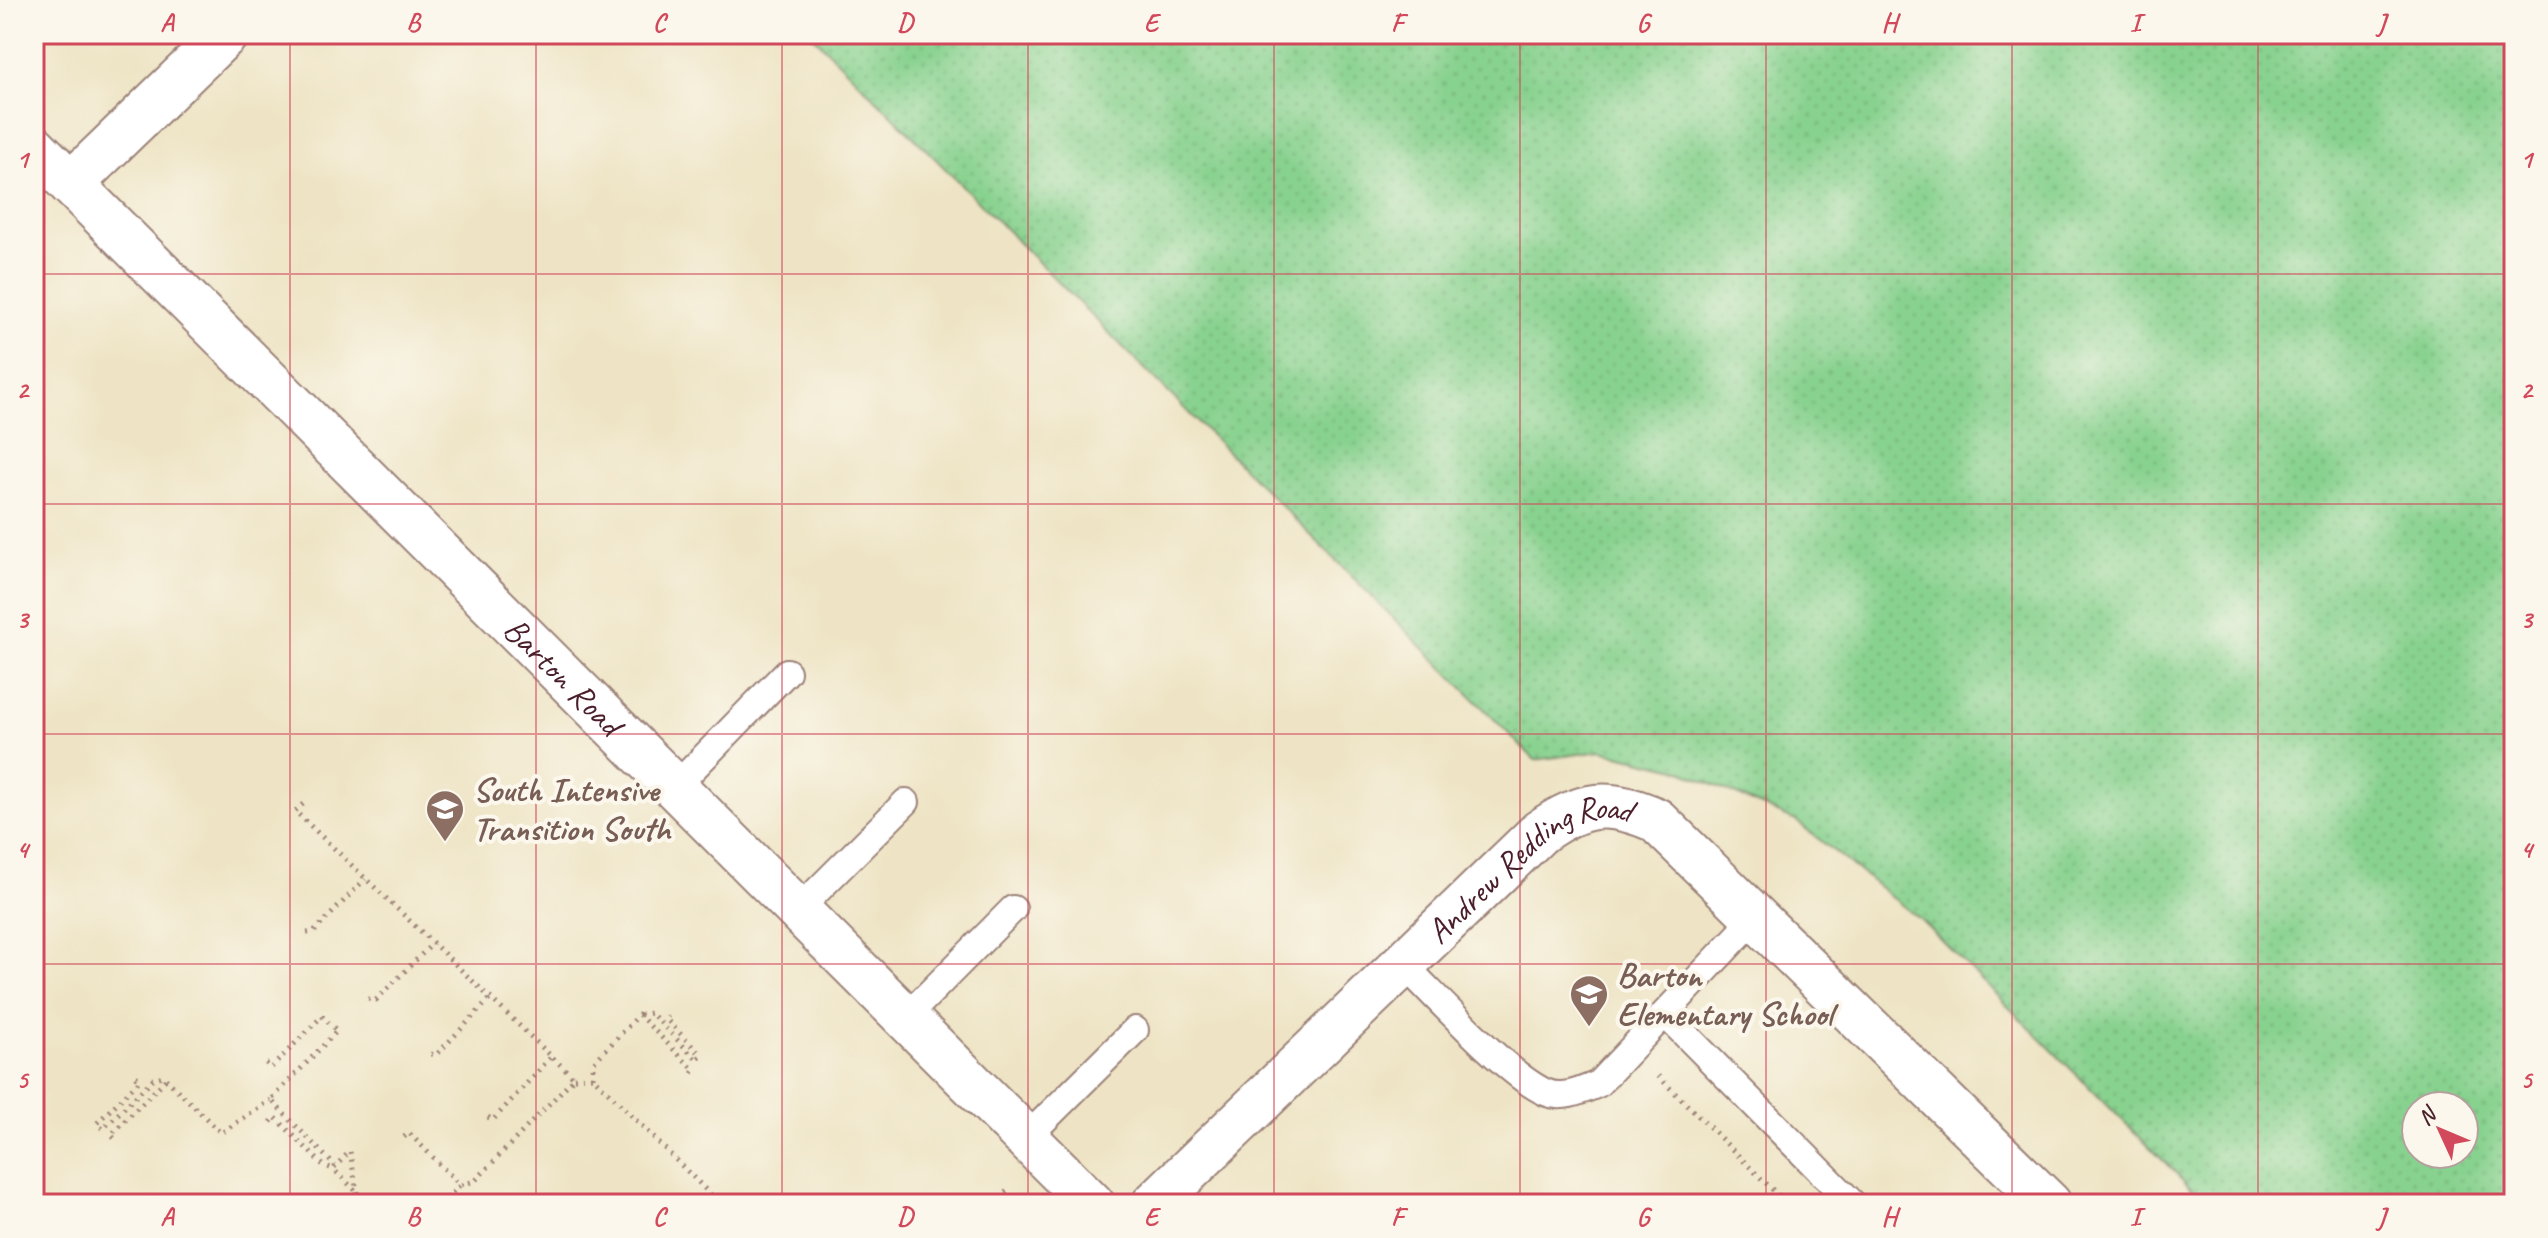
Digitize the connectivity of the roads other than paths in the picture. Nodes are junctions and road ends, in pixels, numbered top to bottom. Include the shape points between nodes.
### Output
1 (226, 34) edge
2 (34, 147) edge
3 (71, 184) junction
4 (787, 672) dead end
5 (675, 787) junction
6 (906, 802) dead end
7 (1013, 909) dead end
8 (798, 910) junction
9 (1756, 917) junction
10 (1403, 964) junction
11 (1665, 1014) junction
12 (906, 1017) junction
13 (1135, 1030) dead end
14 (1026, 1138) junction
15 (1092, 1204) edge
16 (1154, 1204) edge
17 (1853, 1204) edge
18 (2049, 1204) edge

1 - 3 street
2 - 3 street, Barton Road
3 - 5 street, Barton Road
4 - 5 lane
5 - 8 street, Barton Road
6 - 8 lane
7 - 12 lane
8 - 12 street, Barton Road
9 - 10 street, Andrew Redding Road via 1656,820 1627,807 1597,806 1566,814 1540,832
9 - 11 lane
9 - 18 street, Andrew Redding Road
10 - 11 lane via 1520,1076 1547,1093 1574,1095 1598,1084
10 - 16 street, Andrew Redding Road
11 - 17 lane
12 - 14 street, Barton Road
13 - 14 lane
14 - 15 street, Barton Road

